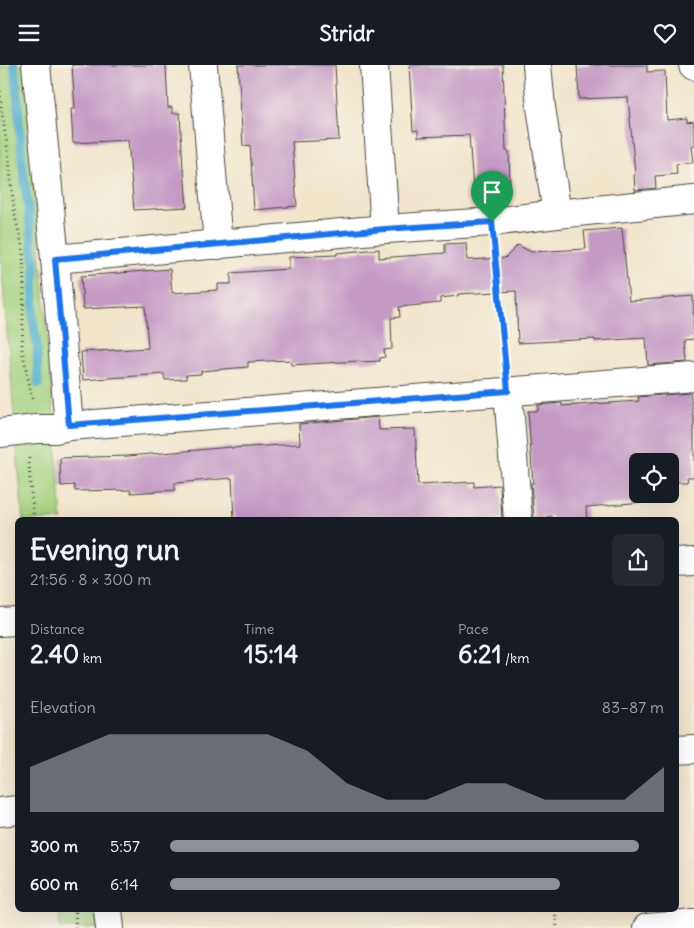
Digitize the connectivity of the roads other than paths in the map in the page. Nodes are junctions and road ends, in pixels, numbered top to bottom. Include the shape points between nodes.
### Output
1 (36, 65) edge
2 (203, 65) edge
3 (374, 65) edge
4 (537, 65) edge
5 (694, 200) edge
6 (557, 214) junction
7 (385, 229) junction
8 (218, 245) junction
9 (55, 259) junction
10 (694, 377) edge
11 (508, 391) junction
12 (69, 425) junction
13 (0, 433) edge
14 (518, 517) edge
15 (694, 562) edge
16 (679, 563) edge
17 (15, 621) edge
18 (0, 622) edge
19 (694, 749) edge
20 (679, 750) edge
21 (15, 810) edge
22 (0, 812) edge
23 (108, 912) edge
24 (694, 924) edge
25 (110, 928) edge
26 (647, 928) edge

1 - 9 street
2 - 8 street
3 - 7 street
4 - 6 street
5 - 6 street
6 - 7 street
7 - 8 street
8 - 9 street
9 - 12 street
10 - 11 street
11 - 12 street
11 - 14 street
12 - 13 street
15 - 16 street
17 - 18 street
19 - 20 street
21 - 22 street
23 - 25 street
24 - 26 street

